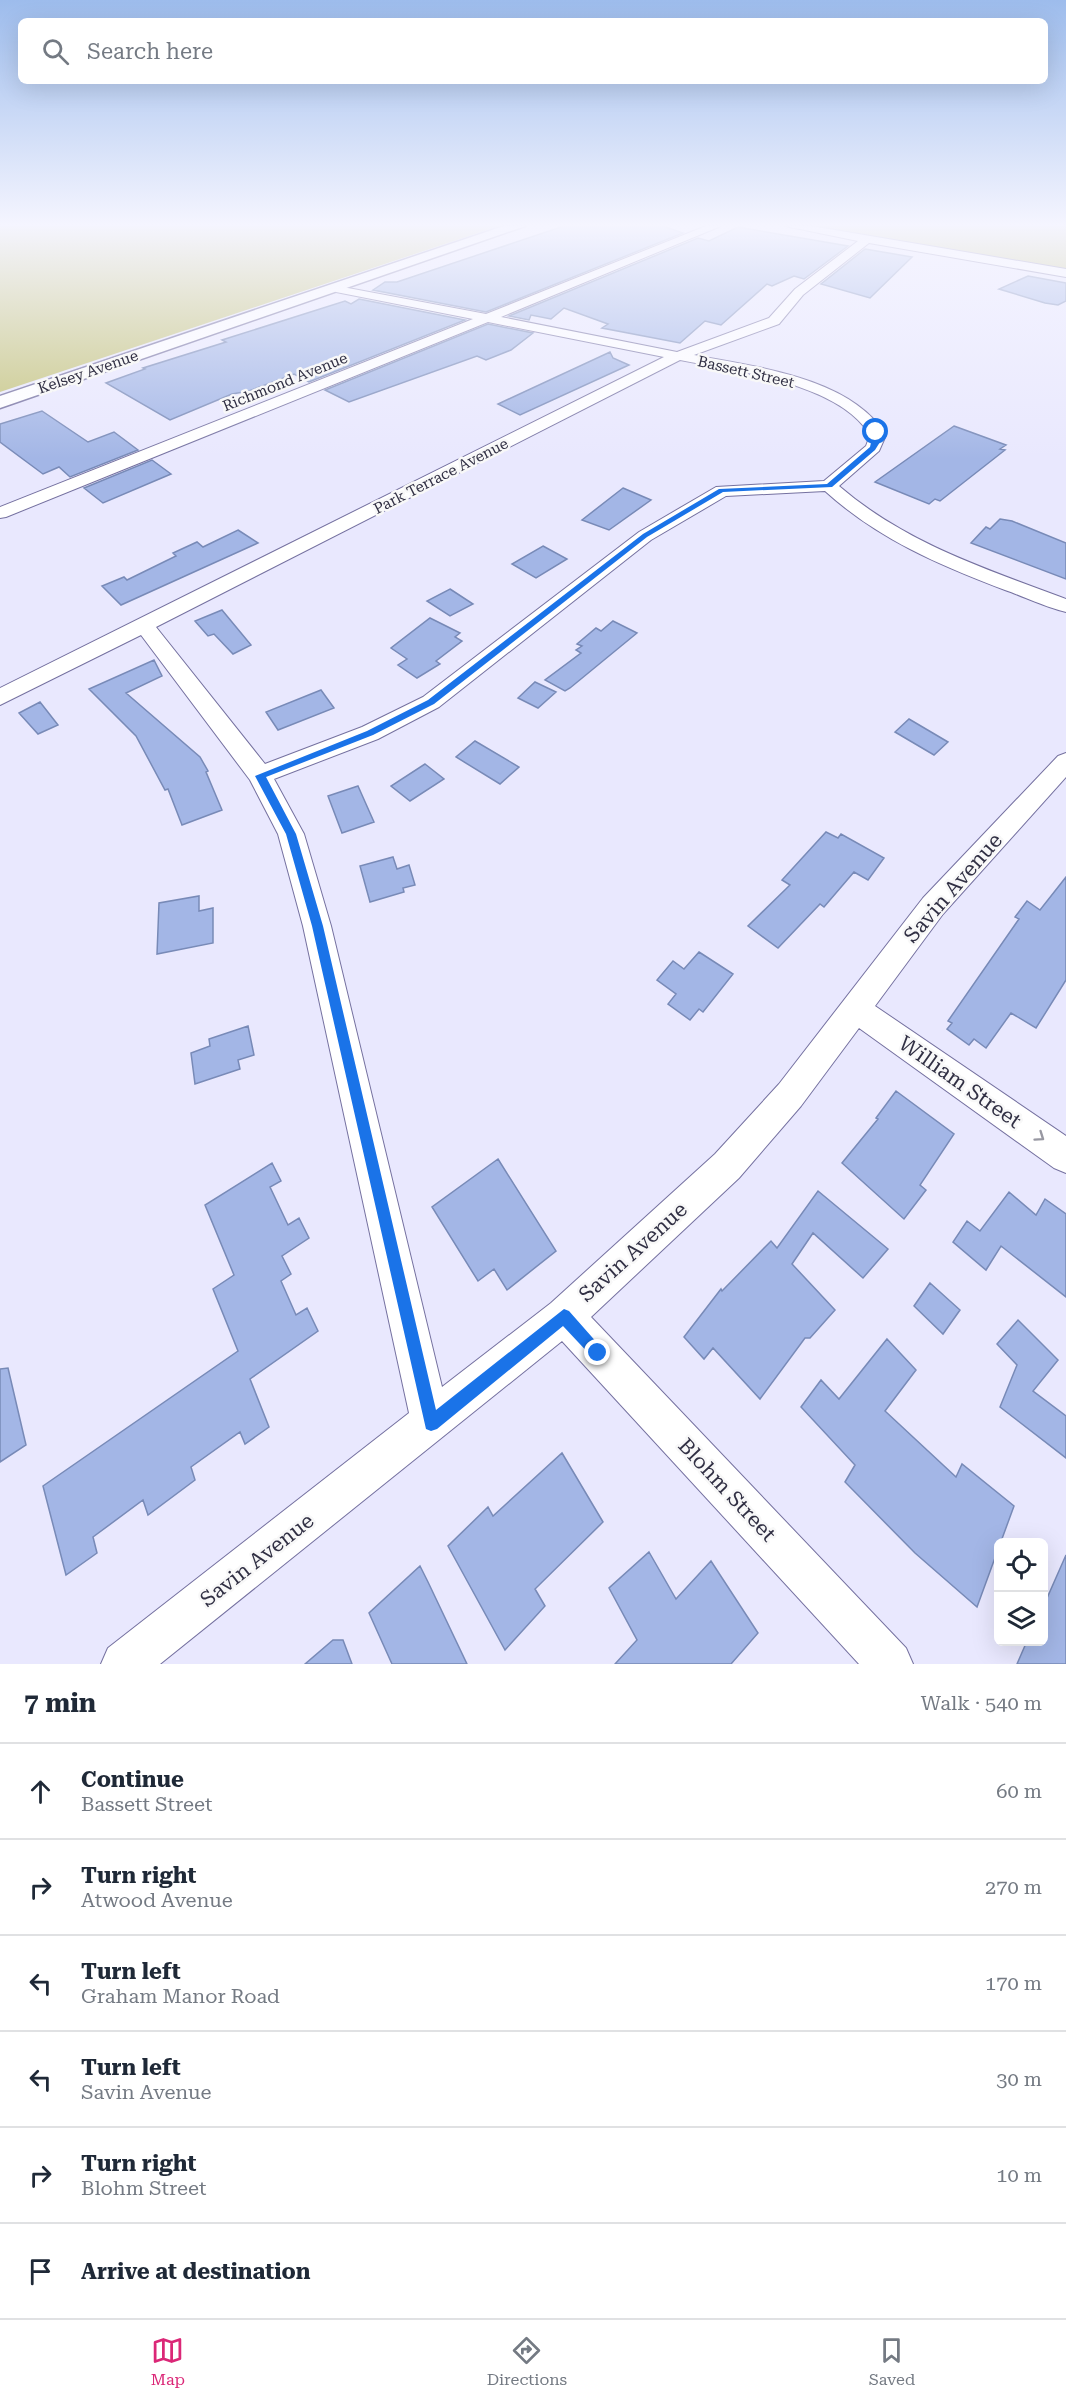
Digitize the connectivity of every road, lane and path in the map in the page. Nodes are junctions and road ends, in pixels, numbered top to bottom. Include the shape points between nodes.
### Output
1 (290, 304) edge
2 (415, 304) edge
3 (524, 304) edge
4 (790, 304) edge
5 (488, 318) junction
6 (678, 356) junction
7 (0, 402) edge
8 (829, 486) junction
9 (0, 513) edge
10 (1066, 606) edge
11 (144, 625) junction
12 (0, 697) edge
13 (1062, 773) edge
14 (260, 776) junction
15 (854, 1008) junction
16 (1066, 1156) edge
17 (564, 1316) junction
18 (431, 1424) junction
19 (124, 1664) edge
20 (890, 1664) edge

1 - 7 street, Kelsey Avenue
2 - 5 street, Bassett Street
3 - 5 street, Richmond Avenue
4 - 6 street, Park Terrace Avenue via 774,321
5 - 6 street, Bassett Street
5 - 9 street, Richmond Avenue
6 - 8 street, Bassett Street via 805,385 843,403 867,420 876,432 877,442
6 - 11 street, Park Terrace Avenue
8 - 10 street via 849,506 886,532
8 - 14 street via 722,490 645,536 431,702 370,733
11 - 12 street, Park Terrace Avenue
11 - 14 street
13 - 15 street, Savin Avenue via 933,906
14 - 18 street via 291,834 317,926
15 -> 16 street, William Street
15 - 17 street, Savin Avenue via 790,1095 727,1166
17 - 18 street, Savin Avenue
17 - 20 street, Blohm Street
18 - 19 street, Savin Avenue

